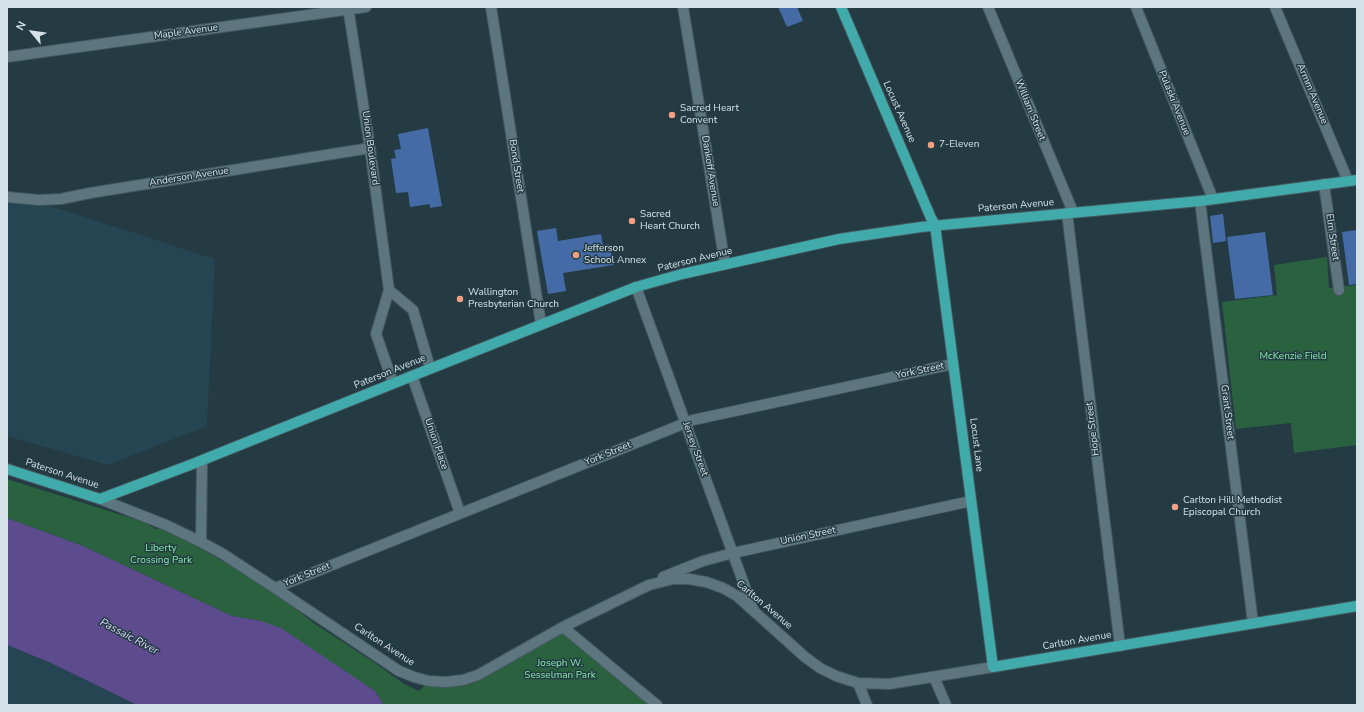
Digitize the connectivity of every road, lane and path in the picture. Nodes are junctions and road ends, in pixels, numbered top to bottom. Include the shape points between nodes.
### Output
1 (366, 7) edge
2 (491, 7) edge
3 (683, 7) edge
4 (841, 7) edge
5 (988, 7) edge
6 (1136, 7) edge
7 (1275, 7) edge
8 (348, 8) edge
9 (7, 58) edge
10 (370, 148) junction
11 (1352, 180) edge
12 (1324, 184) junction
13 (7, 197) edge
14 (1212, 199) junction
15 (1200, 201) junction
16 (1070, 213) junction
17 (935, 225) junction
18 (725, 264) junction
19 (636, 288) junction
20 (389, 290) junction
21 (1339, 290) dead end
22 (541, 324) junction
23 (953, 364) junction
24 (430, 368) junction
25 (412, 376) junction
26 (393, 383) junction
27 (685, 423) junction
28 (202, 460) junction
29 (7, 469) edge
30 (100, 499) junction
31 (971, 501) junction
32 (460, 513) junction
33 (201, 542) junction
34 (732, 553) junction
35 (649, 585) junction
36 (275, 588) junction
37 (1357, 606) edge
38 (753, 610) junction
39 (1253, 623) junction
40 (563, 627) junction
41 (1120, 646) junction
42 (993, 667) junction
43 (934, 677) junction
44 (858, 683) junction
45 (657, 705) edge
46 (867, 705) edge
47 (946, 705) edge

1 - 8 street, Maple Avenue
2 - 22 street, Bond Street
3 - 18 street, Dankoff Avenue
4 - 17 main road, Locust Avenue
5 - 16 street, William Street
6 - 14 street, Pulaski Avenue
7 - 11 street, Armm Avenue
8 - 9 street, Maple Avenue
8 - 10 street, Union Boulevard
10 - 13 street, Anderson Avenue via 61,199
10 - 20 street, Union Boulevard
11 - 12 main road, Paterson Avenue
12 - 14 main road, Paterson Avenue
12 - 21 street, Elm Street
14 - 15 main road, Paterson Avenue
15 - 16 main road, Paterson Avenue
15 - 39 street, Grant Street
16 - 17 main road, Paterson Avenue
16 - 41 street, Hope Street
17 - 18 main road, Paterson Avenue via 839,239
17 - 23 main road, Locust Lane
18 - 19 main road, Paterson Avenue
19 - 22 main road, Paterson Avenue
19 - 27 street, Jersey Street
20 - 24 street via 414,310
20 - 26 street, Union Boulevard via 376,334
22 - 24 main road, Paterson Avenue
23 - 27 street, York Street
23 - 31 main road, Locust Lane
24 - 25 main road, Paterson Avenue
25 - 26 main road, Paterson Avenue
25 - 32 street, Union Place
26 - 28 main road, Paterson Avenue
27 - 32 street, York Street
27 - 34 street, Jersey Street
28 - 30 main road, Paterson Avenue
28 - 33 street
29 - 30 main road, Paterson Avenue
30 - 33 street, Carlton Avenue
31 - 34 street, Union Street
31 - 42 main road, Locust Lane
32 - 36 street, York Street
33 - 36 street, Carlton Avenue
34 - 35 street, Union Street via 674,572
34 - 38 street, Jersey Street
35 - 38 street, Carlton Avenue via 672,579 706,582 737,596
35 - 40 street, Carlton Avenue
36 - 40 street, Carlton Avenue via 399,671 430,681 463,680 478,675
37 - 39 main road, Carlton Avenue
38 - 44 street, Carlton Avenue via 820,668
39 - 41 main road, Carlton Avenue
40 - 45 street
41 - 42 main road, Carlton Avenue
42 - 43 street, Carlton Avenue
43 - 44 street, Carlton Avenue via 888,684
43 - 47 street
44 - 46 street

